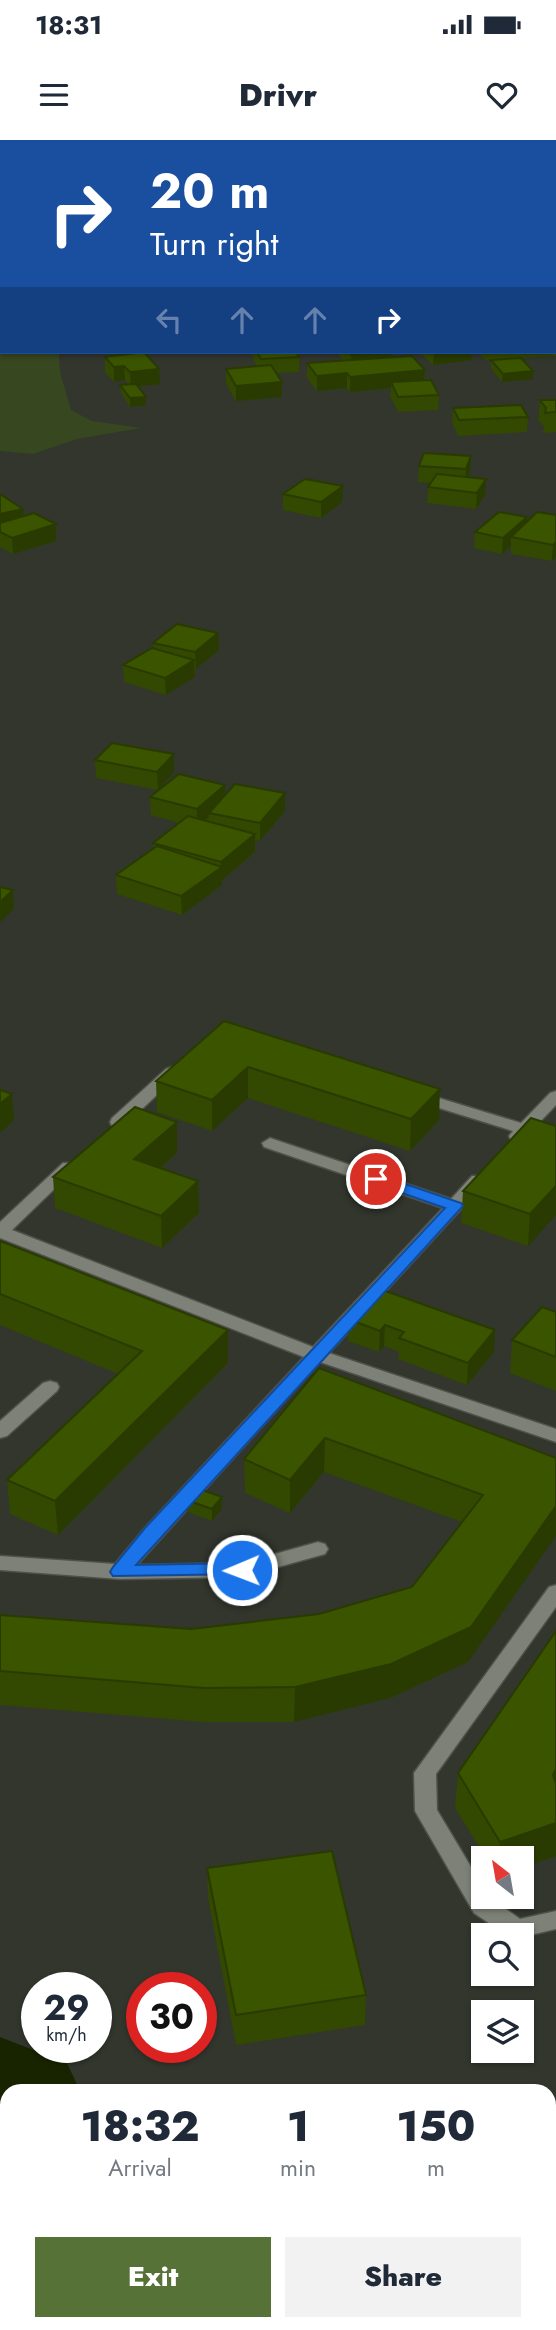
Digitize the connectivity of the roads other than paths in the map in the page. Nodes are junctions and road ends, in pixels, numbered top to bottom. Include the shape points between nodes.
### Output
1 (183, 1062) edge
2 (400, 1091) edge
3 (556, 1096) edge
4 (523, 1129) junction
5 (102, 1137) edge
6 (556, 1139) edge
7 (270, 1143) dead end
8 (506, 1148) edge
9 (81, 1156) edge
10 (489, 1167) edge
11 (455, 1206) junction
12 (0, 1232) edge
13 (317, 1355) junction
14 (50, 1387) dead end
15 (0, 1433) edge
16 (556, 1436) edge
17 (318, 1549) dead end
18 (0, 1563) edge
19 (120, 1572) junction
20 (556, 1592) edge
21 (556, 1920) edge

1 - 5 street
2 - 4 street
3 - 4 street
4 - 6 street
4 - 8 street
7 - 11 street
9 - 12 street
10 - 11 street
11 - 13 street
12 - 13 street
13 - 16 street
13 - 19 street
14 - 15 street
17 - 19 street via 242,1570
18 - 19 street
20 - 21 street via 425,1773 426,1811 482,1906 517,1929

